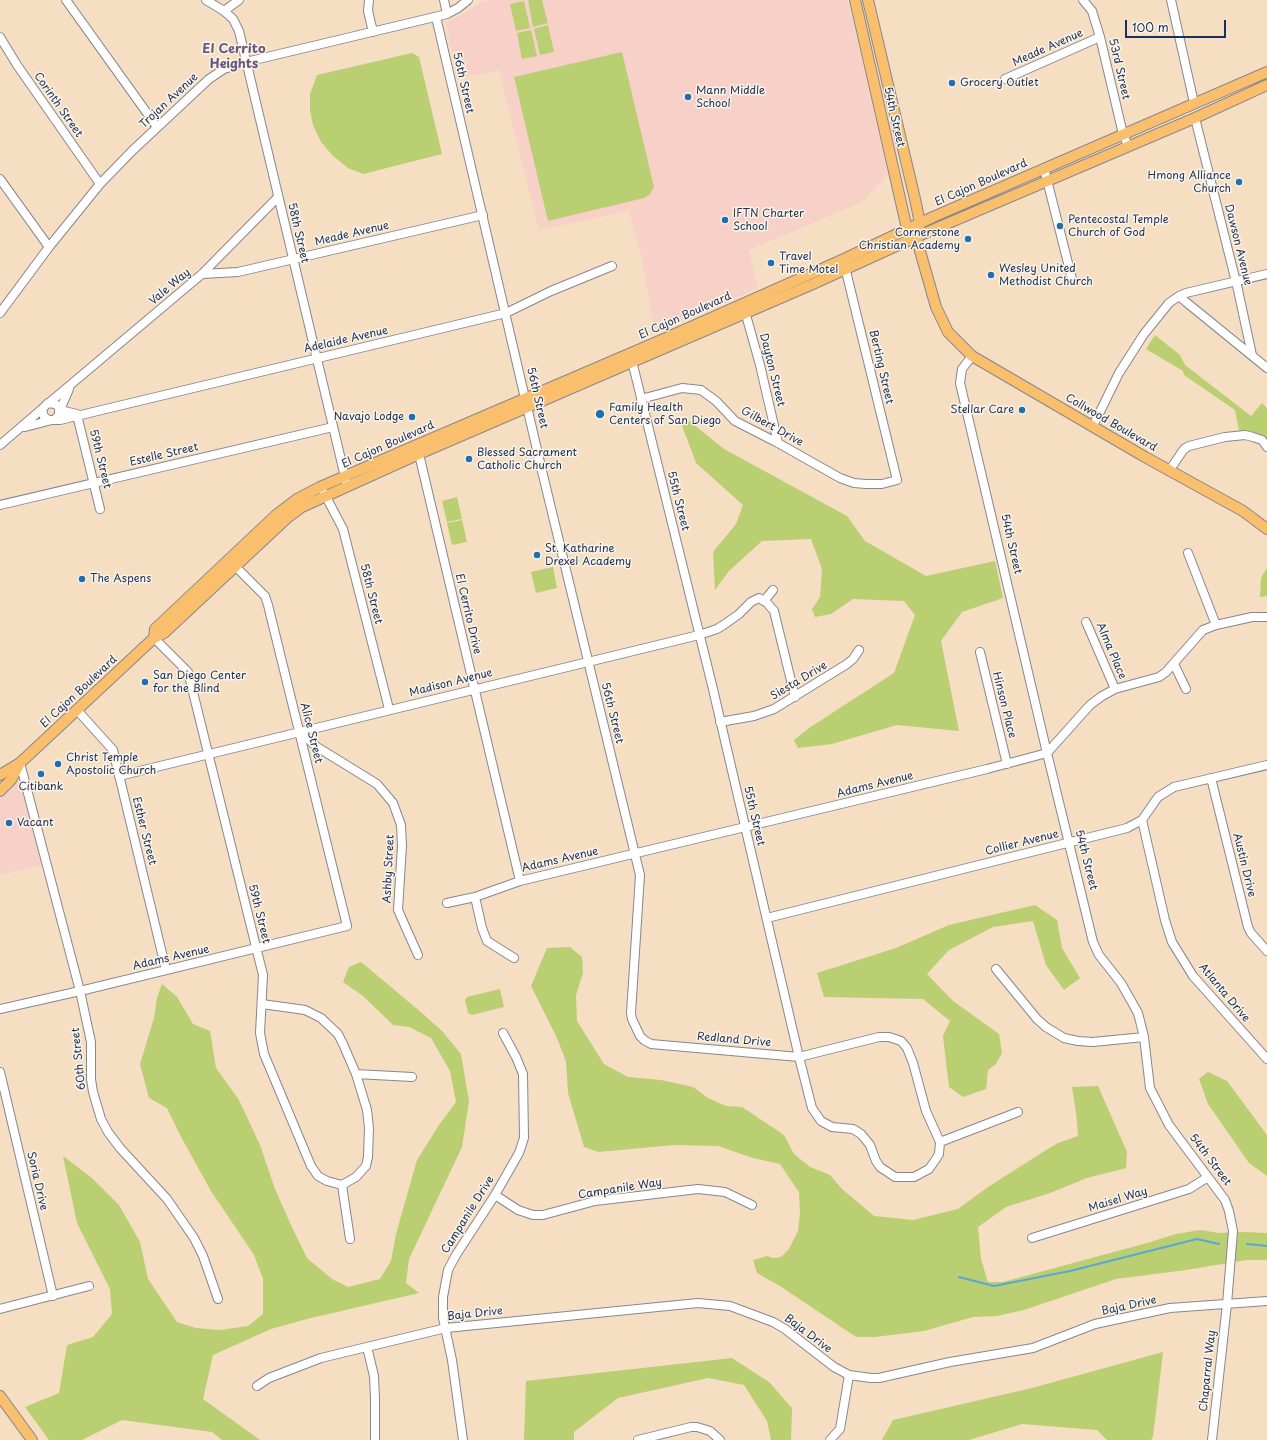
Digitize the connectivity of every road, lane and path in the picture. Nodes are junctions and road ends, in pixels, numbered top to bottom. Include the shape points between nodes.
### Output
1 (66, 0) edge
2 (206, 0) edge
3 (239, 0) edge
4 (369, 0) edge
5 (444, 0) edge
6 (468, 0) edge
7 (855, 0) edge
8 (868, 0) edge
9 (1083, 0) edge
10 (1171, 0) edge
11 (224, 11) junction
12 (447, 14) junction
13 (436, 17) junction
14 (373, 32) junction
15 (0, 37) edge
16 (1100, 37) junction
17 (246, 62) junction
18 (1267, 72) edge
19 (1005, 79) dead end
20 (1267, 85) edge
21 (1194, 104) junction
22 (1196, 118) junction
23 (157, 127) junction
24 (1123, 134) junction
25 (1128, 146) junction
26 (1044, 168) junction
27 (0, 179) edge
28 (1047, 181) junction
29 (100, 184) junction
30 (278, 197) junction
31 (483, 215) junction
32 (920, 223) junction
33 (908, 229) junction
34 (916, 237) junction
35 (49, 247) junction
36 (293, 259) junction
37 (845, 264) junction
38 (612, 266) dead end
39 (202, 274) junction
40 (1267, 274) edge
41 (1072, 279) dead end
42 (1236, 281) junction
43 (1180, 296) junction
44 (744, 308) junction
45 (0, 313) edge
46 (506, 313) junction
47 (1252, 355) junction
48 (972, 356) junction
49 (316, 358) junction
50 (631, 358) junction
51 (1267, 368) edge
52 (70, 386) junction
53 (641, 398) junction
54 (50, 402) junction
55 (527, 403) junction
56 (42, 409) junction
57 (60, 410) junction
58 (78, 415) junction
59 (53, 420) junction
60 (1093, 426) junction
61 (333, 427) junction
62 (20, 428) junction
63 (778, 443) junction
64 (0, 446) edge
65 (1267, 447) edge
66 (418, 449) junction
67 (1170, 471) junction
68 (897, 480) joint
69 (346, 481) junction
70 (94, 483) junction
71 (323, 491) junction
72 (0, 505) edge
73 (100, 509) dead end
74 (1267, 529) edge
75 (1188, 553) dead end
76 (232, 563) junction
77 (773, 590) dead end
78 (764, 601) junction
79 (1267, 617) edge
80 (1086, 622) dead end
81 (1216, 625) junction
82 (699, 634) junction
83 (154, 638) junction
84 (859, 650) dead end
85 (980, 652) dead end
86 (588, 662) junction
87 (1174, 664) junction
88 (474, 688) junction
89 (1115, 689) junction
90 (1186, 689) dead end
91 (795, 697) junction
92 (77, 710) junction
93 (389, 710) junction
94 (720, 722) junction
95 (300, 732) junction
96 (1047, 753) junction
97 (208, 754) junction
98 (20, 763) junction
99 (1008, 764) junction
100 (1267, 765) edge
101 (0, 775) edge
102 (119, 776) junction
103 (1211, 778) junction
104 (0, 791) edge
105 (1142, 820) junction
106 (745, 827) junction
107 (1069, 843) junction
108 (636, 853) junction
109 (520, 881) junction
110 (475, 897) junction
111 (447, 903) dead end
112 (767, 918) junction
113 (347, 926) joint
114 (257, 949) junction
115 (1267, 951) edge
116 (418, 955) dead end
117 (514, 958) dead end
118 (996, 969) dead end
119 (166, 970) junction
120 (80, 991) junction
121 (262, 1004) junction
122 (0, 1008) edge
123 (504, 1033) dead end
124 (1144, 1038) junction
125 (799, 1057) junction
126 (1267, 1059) edge
127 (0, 1072) edge
128 (356, 1074) junction
129 (412, 1076) dead end
130 (1018, 1112) dead end
131 (940, 1142) junction
132 (1208, 1177) junction
133 (342, 1185) junction
134 (495, 1195) junction
135 (752, 1205) dead end
136 (1032, 1238) dead end
137 (350, 1239) dead end
138 (89, 1286) dead end
139 (53, 1296) junction
140 (218, 1299) dead end
141 (1267, 1301) edge
142 (1227, 1304) junction
143 (0, 1309) edge
144 (446, 1328) junction
145 (367, 1347) junction
146 (849, 1375) junction
147 (257, 1386) dead end
148 (0, 1396) edge
149 (32, 1440) edge
150 (375, 1440) edge
151 (463, 1440) edge
152 (638, 1440) edge
153 (720, 1440) edge
154 (830, 1440) edge
155 (1212, 1440) edge

1 - 23 street
2 - 11 street, 58th Street
3 - 11 street
4 - 14 street via 368,11
5 - 12 street
6 - 12 street, Trojan Avenue
7 - 33 main road, 54th Street
8 - 32 main road, 54th Street
9 - 16 street, 53rd Street via 1092,11
10 - 21 street
11 - 17 street, 58th Street via 233,19 239,31
12 - 13 street, Trojan Avenue
13 - 14 street, Trojan Avenue
13 - 31 street, 56th Street
14 - 17 street, Trojan Avenue
15 - 29 street, Corinth Street
16 - 19 street, Meade Avenue
16 - 24 street, 53rd Street
17 - 23 street, Trojan Avenue via 224,69 209,79
17 - 30 street, 58th Street
18 - 21 main road, El Cajon Boulevard
20 - 22 main road, El Cajon Boulevard
21 - 24 main road, El Cajon Boulevard
22 - 25 main road, El Cajon Boulevard
22 - 42 street, Dawson Avenue
23 - 29 street, Trojan Avenue
24 - 25 street, 53rd Street
24 - 26 main road, El Cajon Boulevard
25 - 28 main road, El Cajon Boulevard
26 - 28 street
26 - 32 main road, El Cajon Boulevard
27 - 35 street
28 - 34 main road, El Cajon Boulevard
28 - 41 street
29 - 35 street, Trojan Avenue
30 - 36 street, 58th Street
30 - 39 street, Vale Way
31 - 36 street, Meade Avenue
31 - 46 street, 56th Street
32 - 33 main road, El Cajon Boulevard
32 - 34 main road, 54th Street
33 - 34 main road
33 - 37 main road, El Cajon Boulevard
34 - 37 main road, El Cajon Boulevard
34 - 48 main road, Collwood Boulevard via 936,307 948,332
35 - 45 street, Trojan Avenue
36 - 39 street, Meade Avenue via 238,272
36 - 49 street, 58th Street
37 - 44 main road, El Cajon Boulevard
37 - 68 street, Berting Street
38 - 46 street, Adelaide Avenue
39 - 52 street, Vale Way
40 - 42 street
42 - 43 street
42 - 47 street, Dawson Avenue
43 - 47 street
43 - 60 street via 1170,303 1144,334 1119,373
44 - 50 main road, El Cajon Boulevard
44 - 63 street, Dayton Street
46 - 49 street, Adelaide Avenue
46 - 55 street, 56th Street
47 - 51 street
48 - 60 main road, Collwood Boulevard
48 - 96 street, 54th Street via 962,369 960,383
49 - 58 street, Adelaide Avenue
49 - 61 street, 58th Street
50 - 53 street, 55th Street
50 - 55 main road, El Cajon Boulevard
52 - 54 street, Vale Way
52 - 57 street, Vale Way
53 - 63 street, Gilbert Drive via 682,388 701,390 735,421
53 - 82 street, 55th Street
54 - 56 street, Vale Way
54 - 57 street
55 - 66 main road, El Cajon Boulevard
55 - 86 street, 56th Street
56 - 59 street via 44,417
56 - 62 street, Vale Way
57 - 58 street, Adelaide Avenue
57 - 59 street, Vale Way via 59,415
58 - 59 street, Adelaide Avenue
58 - 70 street, 59th Street
59 - 62 street, Vale Way
60 - 67 main road, Collwood Boulevard
61 - 69 street, 58th Street
61 - 70 street, Estelle Street
62 - 64 street, Vale Way
63 - 68 street, Gilbert Drive via 840,478 854,483 882,484
65 - 67 street via 1262,440 1245,435 1225,437 1184,449
66 - 69 main road, El Cajon Boulevard
66 - 88 street, El Cerrito Drive
67 - 74 main road, Collwood Boulevard via 1243,511
69 - 71 main road, El Cajon Boulevard
70 - 72 street, Estelle Street
70 - 73 street, 59th Street
71 - 76 main road, El Cajon Boulevard
71 - 93 street, 58th Street via 343,529
75 - 81 street
76 - 83 main road, El Cajon Boulevard via 164,633
76 - 95 street, Alice Street via 265,596
77 - 78 street
78 - 82 street, Madison Avenue via 759,598 751,602 717,629
78 - 91 street via 774,611
79 - 81 street via 1252,617
80 - 89 street, Alma Place
81 - 87 street via 1203,630
82 - 86 street, Madison Avenue
82 - 94 street, 55th Street
83 - 92 main road, El Cajon Boulevard
83 - 97 street, 59th Street via 188,672
84 - 91 street, Siesta Drive via 847,664
85 - 99 street, Hinson Place
86 - 88 street, Madison Avenue
86 - 108 street, 56th Street
87 - 89 street via 1159,677
87 - 90 street
88 - 93 street, Madison Avenue
88 - 109 street, El Cerrito Drive
89 - 96 street via 1090,705
91 - 94 street, Siesta Drive via 774,709 754,716
92 - 98 main road, El Cajon Boulevard
92 - 102 street, Esther Street via 113,750
93 - 95 street, Madison Avenue
94 - 106 street, 55th Street
95 - 97 street, Madison Avenue
95 - 113 street, Alice Street
95 - 116 street, Ashby Street via 318,747 377,784 393,803 401,826 402,846 398,910
96 - 99 street, Adams Avenue
96 - 107 street, 54th Street
97 - 102 street, Madison Avenue
97 - 114 street, 59th Street
98 - 101 main road, El Cajon Boulevard
98 - 104 main road, El Cajon Boulevard via 11,780
98 - 120 street, 60th Street
99 - 106 street, Adams Avenue
100 - 103 street, Collier Avenue
102 - 119 street, Esther Street
103 - 105 street, Collier Avenue via 1174,787 1158,797
103 - 115 street, Austin Drive via 1248,927
105 - 107 street, Collier Avenue via 1126,828
105 - 126 street, Atlanta Drive via 1172,942 1193,976
106 - 108 street, Adams Avenue
106 - 112 street, 55th Street
107 - 112 street, Collier Avenue
107 - 124 street, 54th Street via 1093,942 1138,1013
108 - 109 street, Adams Avenue
108 - 125 street, Redland Drive via 640,875 631,1013 640,1036 651,1044
109 - 110 street, Adams Avenue
110 - 111 street, Adams Avenue
110 - 117 street via 487,941
112 - 125 street, 55th Street
113 - 114 street, Adams Avenue
114 - 119 street, Adams Avenue
114 - 121 street, 59th Street via 263,976
118 - 124 street via 1037,1019 1064,1038 1093,1042
119 - 120 street, Adams Avenue
120 - 122 street, Adams Avenue
120 - 140 street, 60th Street via 90,1042 93,1092 101,1119 120,1148 167,1199 194,1238
121 - 128 street via 305,1010 321,1018 338,1034
121 - 133 street, 59th Street via 260,1033 264,1054 311,1166 318,1176
123 - 134 street, Campanile Drive via 523,1074 524,1138 519,1153
124 - 132 street, 54th Street via 1150,1088 1169,1125
125 - 131 street, Redland Drive via 879,1037 900,1041 907,1048 913,1063 926,1111
125 - 131 street, 55th Street via 812,1108 821,1121 832,1127 853,1129 861,1134 870,1145 880,1167 895,1177 914,1177 929,1169 939,1154
127 - 139 street, Soria Drive
128 - 129 street
128 - 133 street via 367,1110 368,1157 366,1166 356,1178
130 - 131 street
132 - 136 street, Maisel Way via 1189,1189
132 - 142 street, 54th Street via 1225,1200 1233,1232
133 - 137 street
134 - 135 street, Campanile Way via 518,1210 533,1215 543,1215 595,1201 698,1189 725,1192
134 - 144 street, Campanile Drive via 448,1270 443,1297 443,1318
138 - 139 street
139 - 143 street
141 - 142 street
142 - 146 street, Baja Drive via 1170,1308 1124,1317 1095,1324 1033,1348 950,1362 879,1378
142 - 155 street, Chaparral Way
144 - 145 street, Baja Drive
144 - 146 street, Baja Drive via 698,1303 730,1306 773,1322 834,1367
144 - 151 street, Campanile Drive
145 - 147 street, Baja Drive via 321,1358 269,1378
145 - 150 street via 374,1376
146 - 154 street via 840,1429
148 - 149 main road
152 - 153 street via 697,1427 710,1431

